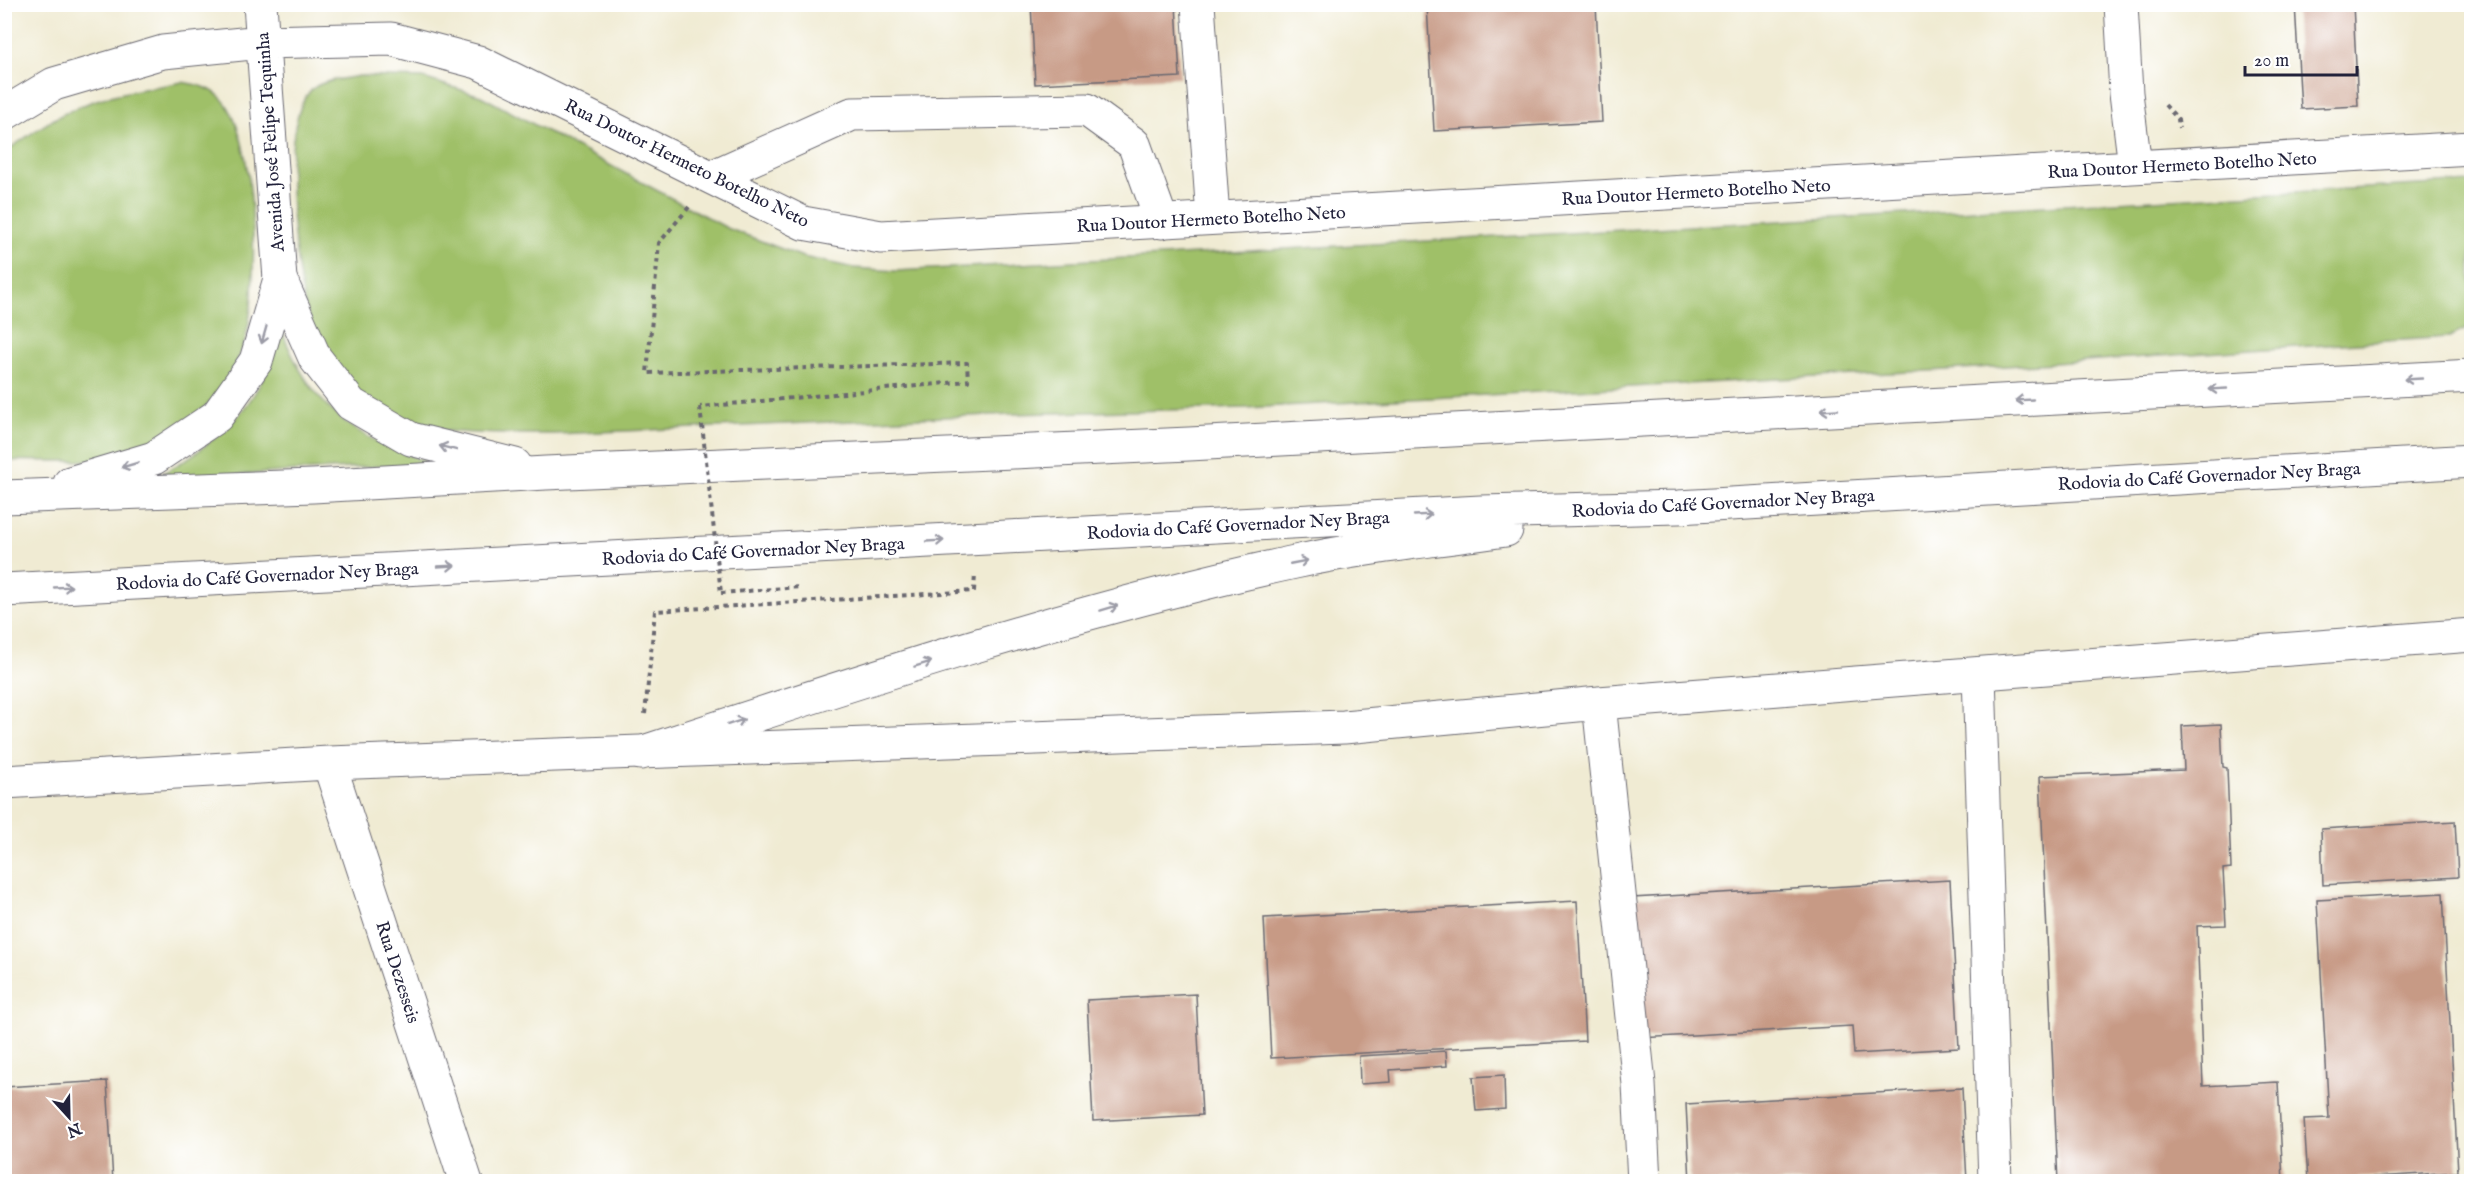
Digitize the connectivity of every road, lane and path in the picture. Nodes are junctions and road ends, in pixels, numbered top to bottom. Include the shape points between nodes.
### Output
1 (260, 4) edge
2 (1198, 4) edge
3 (2121, 4) edge
4 (262, 42) junction
5 (4, 114) edge
6 (2472, 148) edge
7 (2135, 166) junction
8 (714, 176) junction
9 (1213, 218) junction
10 (1162, 222) junction
11 (280, 279) junction
12 (2472, 376) edge
13 (2472, 461) edge
14 (546, 472) junction
15 (15, 497) edge
16 (1678, 507) junction
17 (963, 574) dead end
18 (802, 587) dead end
19 (4, 590) edge
20 (2472, 635) edge
21 (1979, 674) junction
22 (1599, 703) junction
23 (641, 753) junction
24 (329, 763) junction
25 (4, 782) edge
26 (466, 1182) edge
27 (1644, 1182) edge
28 (1995, 1182) edge

1 - 4 main road, Avenida José Felipe Tequinha
2 - 9 main road
3 - 7 main road
4 - 5 main road, Rua Doutor Hermeto Botelho Neto via 163,52 54,84
4 - 8 main road, Rua Doutor Hermeto Botelho Neto via 392,39 478,62
4 - 11 main road, Avenida José Felipe Tequinha
6 - 7 main road, Rua Doutor Hermeto Botelho Neto
7 - 9 main road, Rua Doutor Hermeto Botelho Neto
8 - 10 main road, Rua Doutor Hermeto Botelho Neto via 803,223 881,237
8 - 10 main road via 852,114 1087,110 1134,144
8 - 18 path, bridge via 659,243 647,373 967,363 968,381 700,407 721,593
9 - 10 main road, Rua Doutor Hermeto Botelho Neto
14 -> 11 main road via 411,439 351,404 315,358
11 -> 15 main road via 256,361 217,416 154,458
12 -> 14 main road via 1189,444
13 - 16 main road, Rodovia do Café Governador Ney Braga
14 - 15 main road via 313,486
19 -> 16 main road, Rodovia do Café Governador Ney Braga via 1481,512
23 -> 16 main road via 828,692 1130,602 1297,562
17 - 23 path via 975,573 974,591 655,611
20 - 21 main road
21 - 22 main road
21 - 28 main road
22 - 23 main road via 1344,727
22 - 27 main road via 1639,1084
23 - 24 main road
24 - 25 main road
24 - 26 main road, Rua Dezesseis

